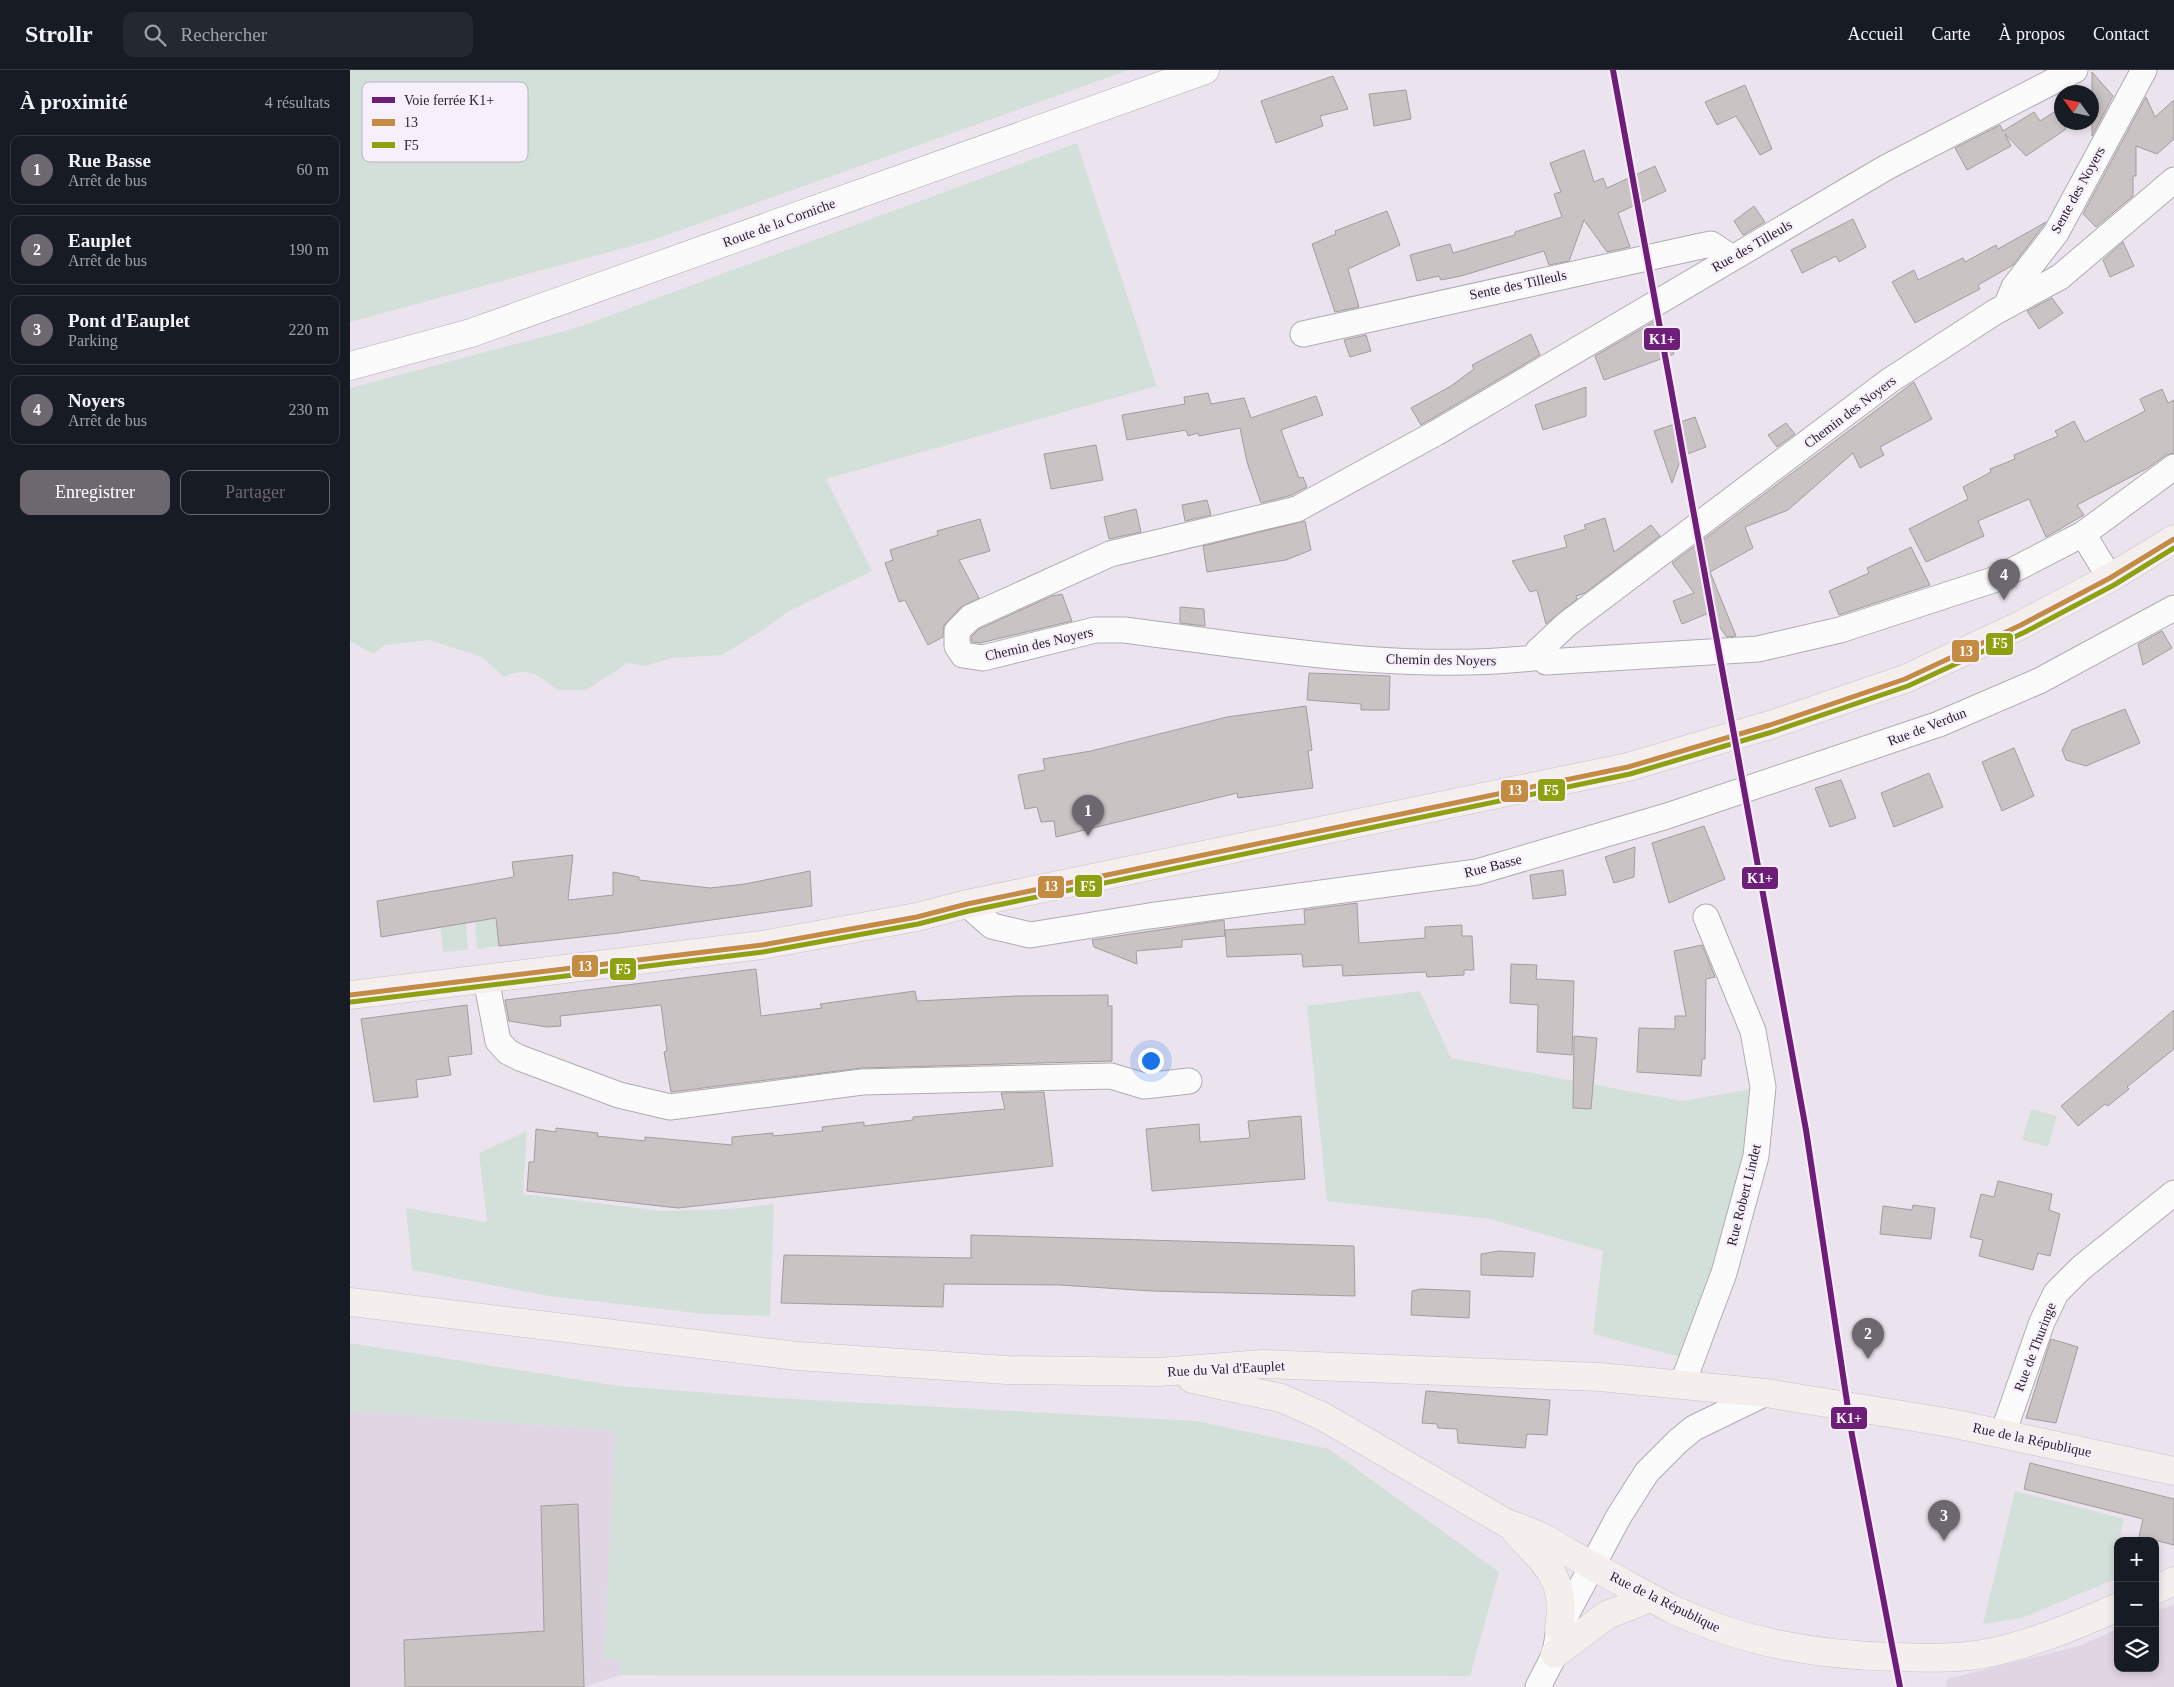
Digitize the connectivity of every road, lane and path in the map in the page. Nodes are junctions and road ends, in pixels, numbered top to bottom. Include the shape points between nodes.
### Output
1 (1205, 70) edge
2 (2075, 70) edge
3 (2144, 70) edge
4 (2174, 180) edge
5 (1731, 257) junction
6 (2006, 306) junction
7 (1303, 334) dead end
8 (350, 366) edge
9 (1436, 433) joint
10 (2174, 467) edge
11 (2083, 534) junction
12 (2174, 539) edge
13 (2110, 578) junction
14 (2174, 608) edge
15 (1542, 657) junction
16 (1667, 816) joint
17 (967, 904) junction
18 (1706, 917) dead end
19 (486, 979) junction
20 (350, 995) edge
21 (1190, 1081) dead end
22 (2174, 1193) edge
23 (350, 1302) edge
24 (1159, 1372) junction
25 (1682, 1386) junction
26 (1766, 1394) junction
27 (2003, 1433) junction
28 (2174, 1470) edge
29 (1508, 1524) junction
30 (1592, 1566) junction
31 (2174, 1581) edge
32 (2159, 1588) edge
33 (1650, 1598) junction
34 (2114, 1609) edge
35 (1557, 1641) junction
36 (1538, 1687) edge

1 - 8 street, Route de la Corniche via 471,333
2 - 5 street, Rue des Tilleuls via 1887,167
3 - 6 street, Sente des Noyers via 2056,233 2014,287
4 - 6 street, Chemin des Noyers via 2060,277
5 - 7 street, Sente des Tilleuls via 1711,244
5 - 9 street, Rue des Tilleuls
6 - 15 street, Chemin des Noyers via 1889,380 1567,624 1538,651
9 - 15 street, Chemin des Noyers via 1297,509 1110,554 971,617 957,631 957,646 963,655 983,658 1095,630 1124,630 1311,654 1428,662
10 - 11 street
11 - 13 street
11 - 15 street, Chemin des Noyers via 1996,579 1840,630 1758,649 1546,662
12 - 13 main road
13 - 17 main road via 2021,625 1906,679 1628,768
14 - 16 street, Rue de Verdun via 2039,680 1939,724
16 - 17 street, Rue Basse via 1477,872 1030,935 992,926
17 - 19 main road via 916,917 762,945
18 - 25 street, Rue Robert Lindet via 1754,1031 1763,1086 1752,1174 1724,1273
19 - 20 main road
19 - 21 street via 498,1041 508,1052 619,1095 670,1107 862,1082 1111,1076 1144,1086
22 - 27 street, Rue de Thuringe via 2056,1293 2042,1322
23 - 24 main road via 797,1356 1007,1370
24 - 25 main road, Rue du Val d'Eauplet via 1263,1364 1600,1377
24 - 29 main road, Rue du Val d'Eauplet via 1280,1398 1322,1416
25 - 26 main road, Rue de la République
26 - 27 main road, Rue de la République
26 - 30 street via 1705,1422 1678,1441 1647,1472 1633,1492
27 - 28 main road, Rue de la République
29 - 30 main road, Rue du Val d'Eauplet via 1535,1532
29 - 35 main road via 1540,1555 1552,1574 1562,1608
30 - 33 main road, Rue de la République
30 - 35 street
31 - 32 main road
33 - 34 main road, Rue de la République via 1723,1631 1765,1644 1820,1652 1922,1658 1992,1652 2063,1631
33 - 35 main road via 1607,1615
35 - 36 street

